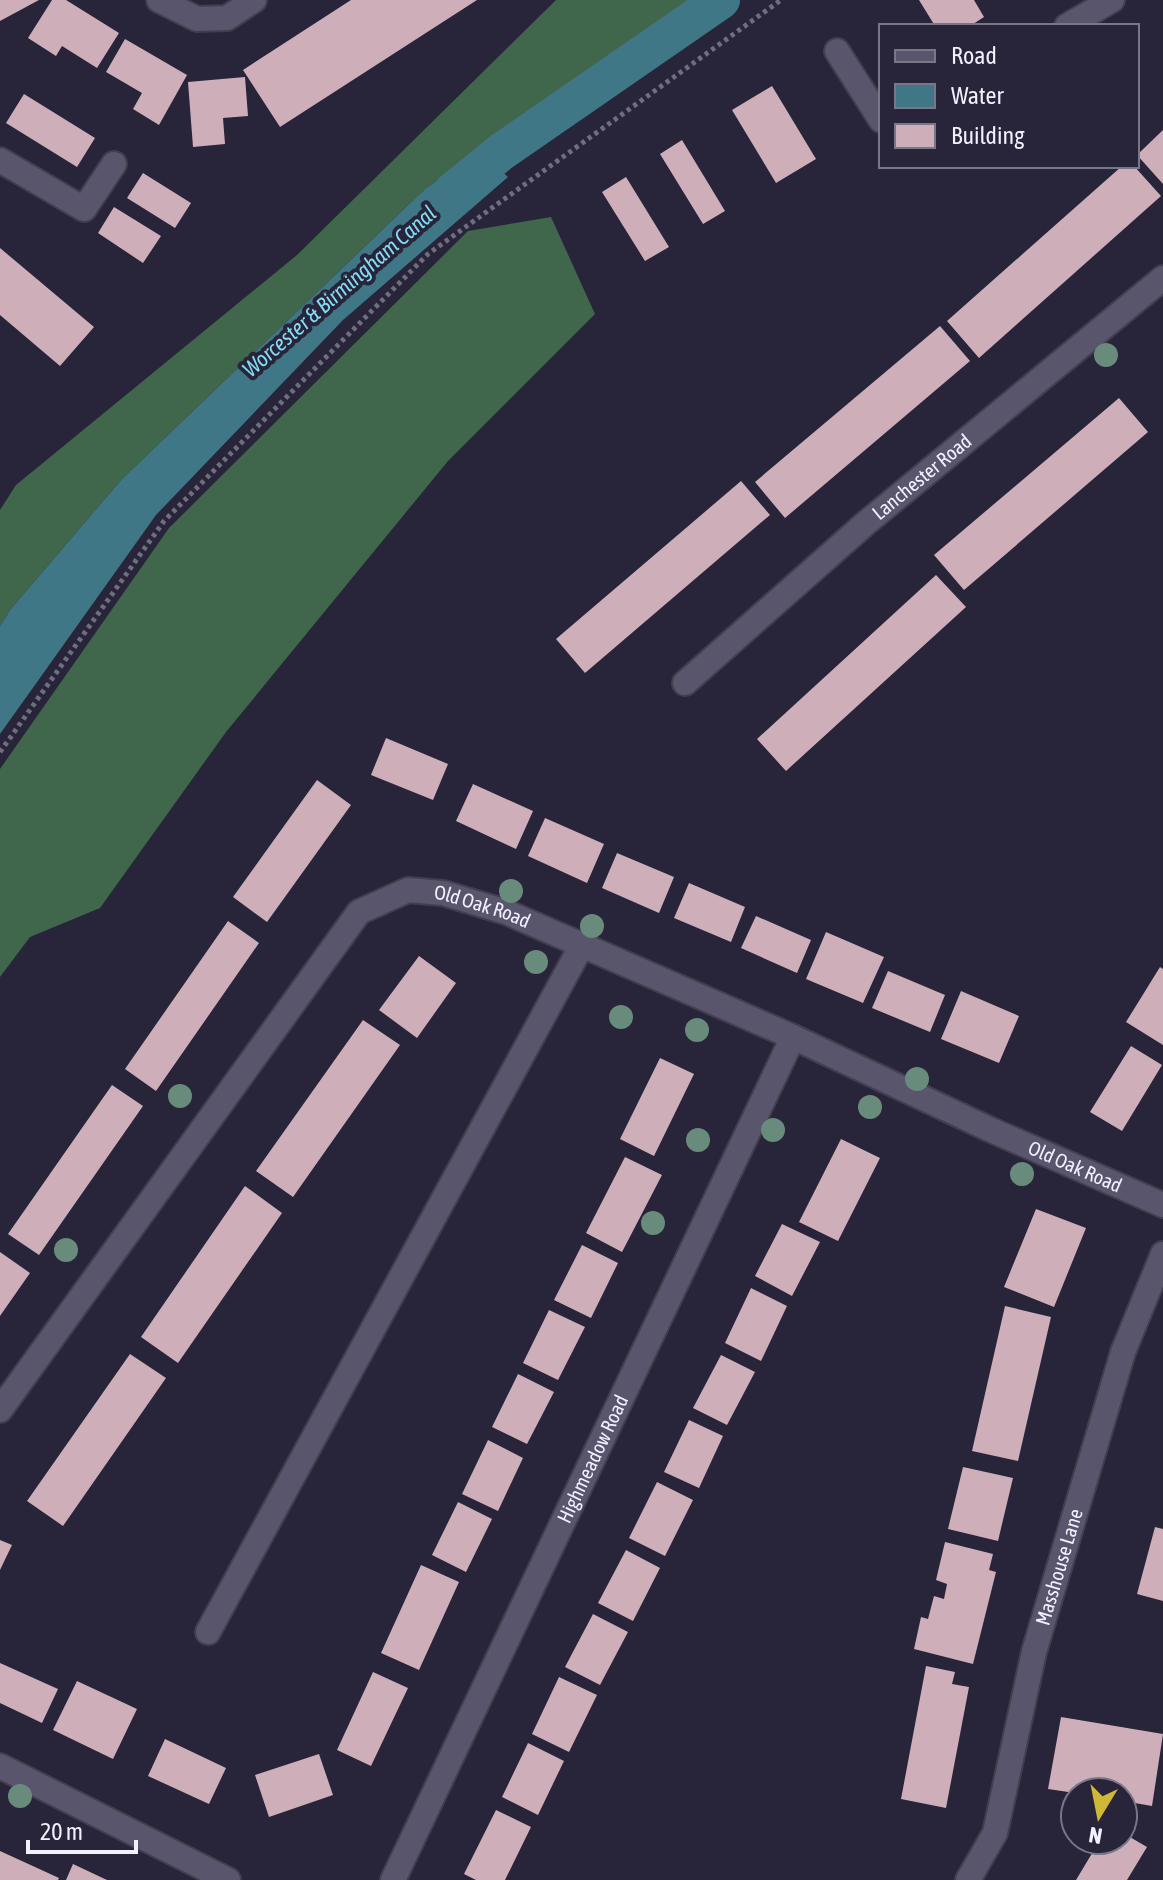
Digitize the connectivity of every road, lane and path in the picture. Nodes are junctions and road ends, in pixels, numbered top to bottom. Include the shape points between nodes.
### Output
1 (159, 0) edge
2 (254, 0) edge
3 (781, 0) edge
4 (1112, 0) edge
5 (1070, 24) edge
6 (837, 51) dead end
7 (879, 117) edge
8 (0, 160) edge
9 (114, 164) dead end
10 (1163, 278) edge
11 (685, 683) dead end
12 (0, 752) edge
13 (582, 945) junction
14 (793, 1037) junction
15 (1163, 1205) edge
16 (1163, 1254) edge
17 (0, 1410) edge
18 (208, 1632) dead end
19 (0, 1766) edge
20 (228, 1880) edge
21 (393, 1880) edge
22 (968, 1880) edge

1 - 2 street via 197,19 227,18
3 - 12 path via 428,254 164,521
4 - 5 street
6 - 7 street
8 - 9 street via 84,209
10 - 11 street, Lanchester Road via 866,523
13 - 14 street, Old Oak Road
13 - 17 street, Old Oak Road via 506,912 443,893 408,890 359,912
13 - 18 street
14 - 15 street, Old Oak Road
14 - 21 street, Highmeadow Road
16 - 22 street, Masshouse Lane via 1123,1352 1051,1593 995,1833
19 - 20 street

